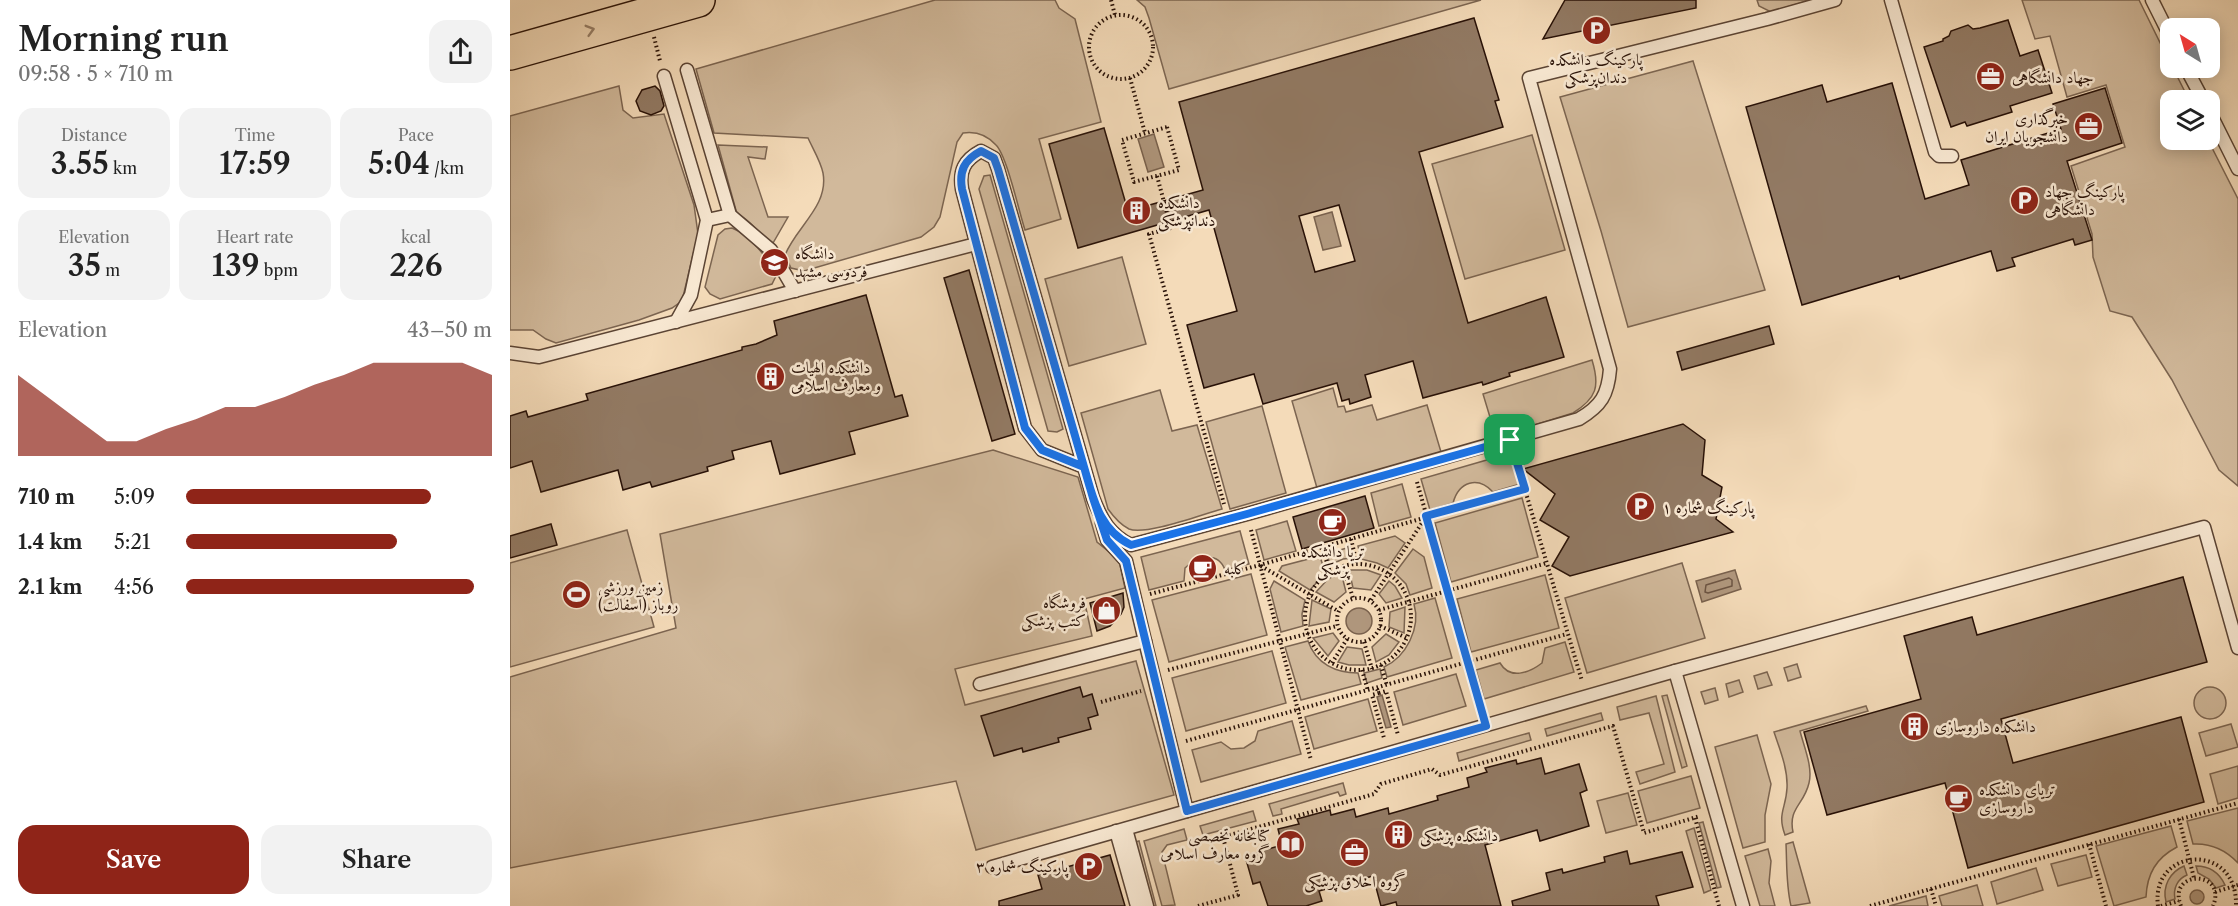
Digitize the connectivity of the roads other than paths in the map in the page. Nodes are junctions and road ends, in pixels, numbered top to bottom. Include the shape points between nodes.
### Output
1 (698, 0) edge
2 (1835, 0) edge
3 (1891, 0) edge
4 (2152, 0) edge
5 (2161, 18) edge
6 (518, 52) edge
7 (687, 70) dead end
8 (664, 76) dead end
9 (2220, 133) edge
10 (1952, 156) dead end
11 (2238, 169) edge
12 (730, 215) junction
13 (707, 220) junction
14 (976, 244) junction
15 (795, 291) junction
16 (676, 322) junction
17 (510, 353) edge
18 (1084, 467) junction
19 (1101, 519) junction
20 (1131, 545) junction
21 (1126, 561) junction
22 (1144, 641) junction
23 (2238, 648) edge
24 (1675, 671) junction
25 (980, 684) dead end
26 (1187, 811) junction
27 (1121, 830) junction
28 (992, 867) dead end
29 (1137, 906) edge
30 (1147, 906) edge
31 (1743, 906) edge

6 -> 1 highway
2 - 20 lane via 1529,78 1610,369 1609,385 1593,411 1510,440
3 - 10 lane via 1935,152
4 - 5 lane
7 - 12 lane
8 - 13 lane
9 - 11 lane
12 - 13 lane
12 - 15 lane via 771,250
13 - 16 lane via 691,295
14 - 15 lane
14 - 18 lane via 1025,428 1042,450
14 - 18 lane via 960,178 969,157 981,151 994,158 998,169
15 - 16 lane
16 - 17 lane via 539,357
18 - 19 lane
19 - 20 lane via 1115,536
19 - 21 lane via 1107,540
20 - 21 lane
21 - 22 lane
22 - 25 lane
22 - 26 lane
23 - 24 lane via 2204,526
24 - 26 lane
24 - 31 lane
26 - 27 lane
27 - 28 lane
27 - 29 lane
27 - 30 lane

